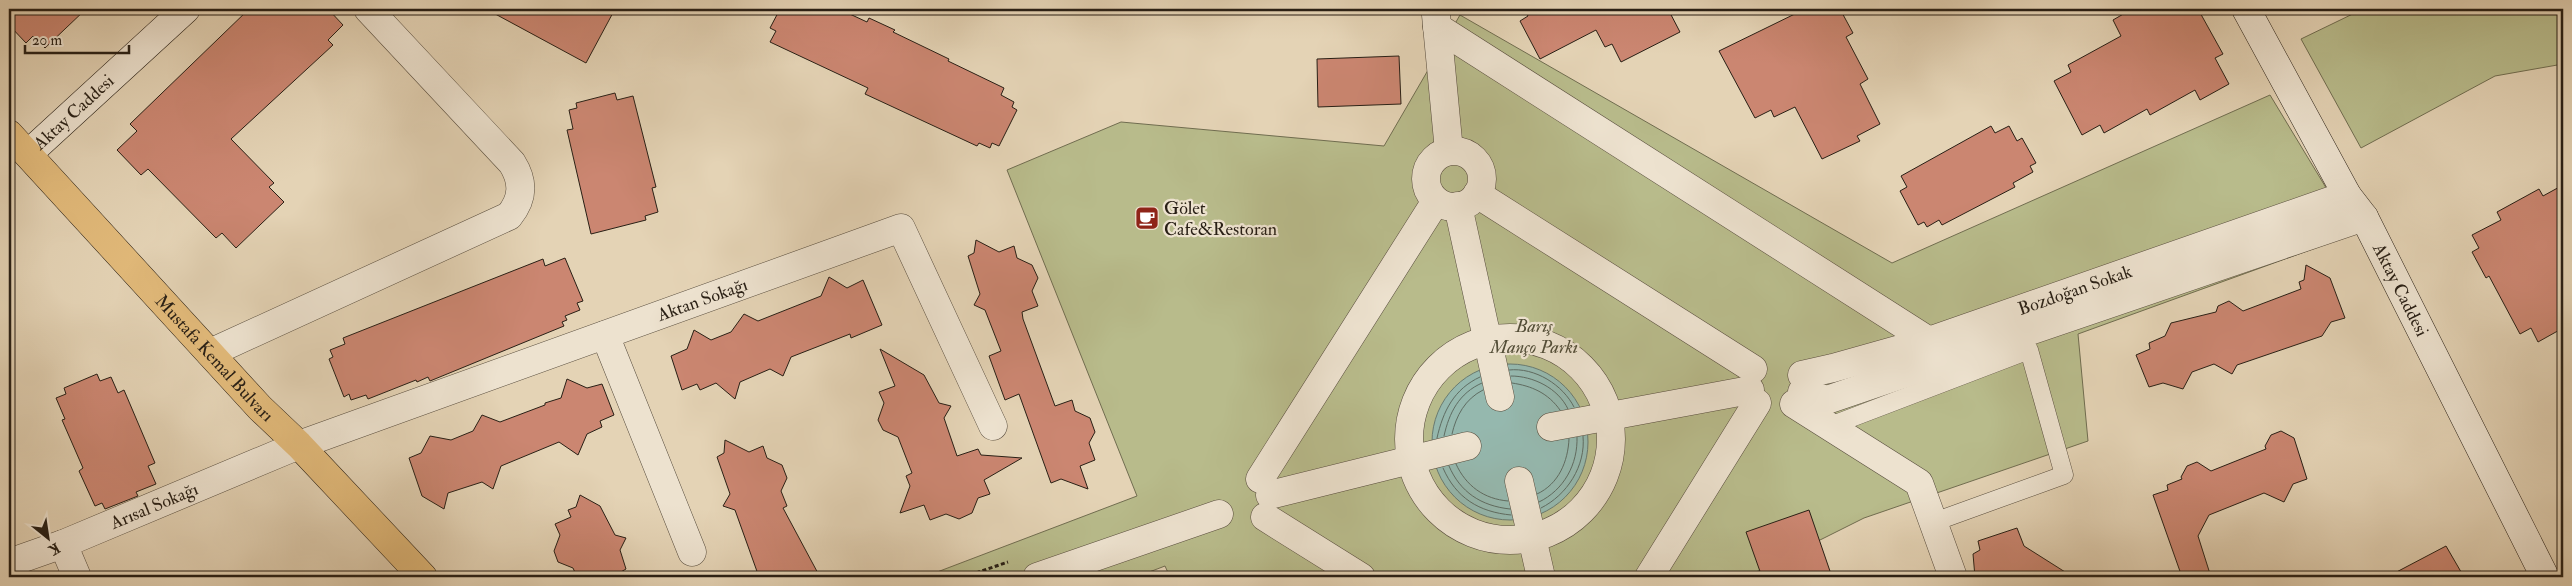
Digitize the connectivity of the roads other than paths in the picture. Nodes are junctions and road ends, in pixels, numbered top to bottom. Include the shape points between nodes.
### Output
1 (186, 9) edge
2 (368, 9) edge
3 (2246, 9) edge
4 (1436, 18) edge
5 (9, 134) edge
6 (1449, 152) junction
7 (28, 154) junction
8 (2347, 195) junction
9 (1457, 200) junction
10 (2364, 217) junction
11 (605, 335) junction
12 (1485, 337) junction
13 (1930, 341) junction
14 (210, 353) junction
15 (1753, 387) junction
16 (1799, 390) junction
17 (1500, 397) dead end
18 (1612, 416) junction
19 (993, 426) dead end
20 (1830, 426) junction
21 (1551, 427) dead end
22 (299, 445) junction
23 (1467, 446) dead end
24 (1406, 460) junction
25 (1519, 481) dead end
26 (1265, 497) junction
27 (1219, 514) dead end
28 (1934, 522) junction
29 (1534, 543) junction
30 (63, 544) junction
31 (692, 552) dead end
32 (9, 563) edge
33 (1950, 566) edge
34 (77, 577) edge
35 (423, 577) edge
36 (1037, 577) edge
37 (1361, 577) edge
38 (1541, 577) edge
39 (1649, 577) edge
40 (2545, 577) edge

1 - 7 street, Aktay Caddesi
2 - 14 street via 512,163 521,185 516,207 509,216
3 - 8 street, Aktay Caddesi
4 - 6 street
4 - 13 street
5 - 7 main road, Mustafa Kemal Bulvarı
6 - 9 street via 1434,160 1426,176 1430,194
6 - 9 street via 1467,154 1479,168 1481,185
7 - 14 main road, Mustafa Kemal Bulvarı
8 - 10 street, Aktay Caddesi
8 - 13 street, Bozdoğan Sokak
9 - 12 street
9 - 15 street
9 - 26 street
10 - 16 street via 1826,400
10 - 40 street, Aktay Caddesi
11 - 19 street, Aktan Sokağı via 901,228
11 - 22 street, Aktan Sokağı
11 - 31 street
12 - 17 street
12 - 18 street via 1524,338 1550,346 1573,360 1592,379
12 - 24 street via 1448,359 1429,378 1416,402
13 - 16 street, Bozdoğan Sokak via 1833,368
14 - 22 main road, Mustafa Kemal Bulvarı
15 - 18 street
15 - 39 street
16 - 20 street
18 - 21 street
18 - 29 street via 1610,456 1585,507 1563,526
20 - 28 street via 1919,483
20 - 28 lane via 2030,350 2064,475
22 - 30 street, Arısal Sokağı
22 - 35 main road, Mustafa Kemal Bulvarı
23 - 24 street
24 - 26 street
24 - 29 street via 1433,506 1454,524 1480,536
25 - 29 street
26 - 37 street
27 - 36 street
28 - 33 street
29 - 38 street
30 - 32 street, Arısal Sokağı
30 - 34 street

